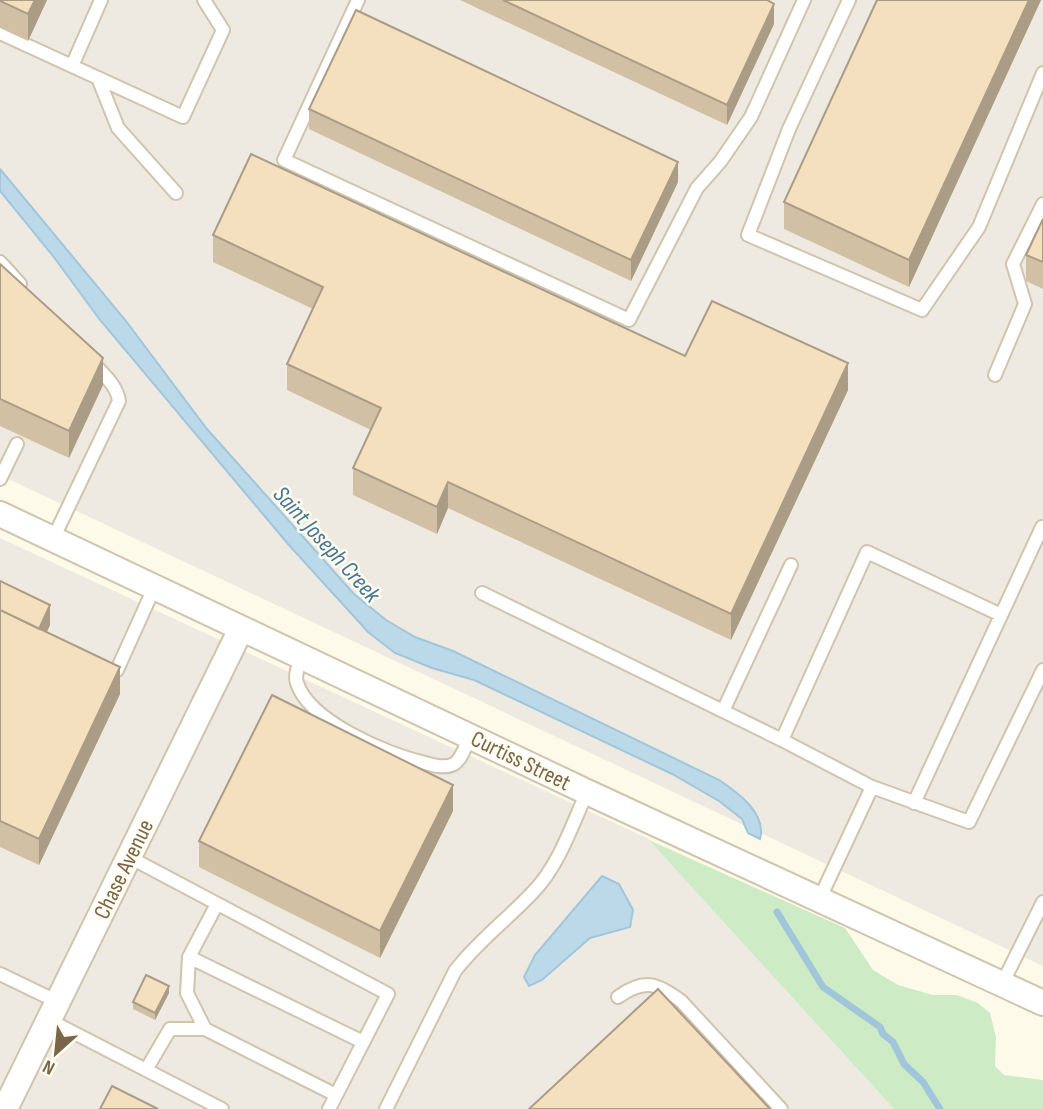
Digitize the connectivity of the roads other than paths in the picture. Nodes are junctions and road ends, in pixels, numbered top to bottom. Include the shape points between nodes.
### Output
1 (101, 0) edge
2 (204, 0) edge
3 (358, 0) edge
4 (804, 0) edge
5 (849, 0) edge
6 (0, 33) edge
7 (72, 66) junction
8 (1043, 73) edge
9 (98, 78) junction
10 (176, 193) dead end
11 (1043, 204) edge
12 (0, 262) edge
13 (28, 292) edge
14 (83, 352) edge
15 (995, 375) dead end
16 (18, 444) dead end
17 (0, 479) edge
18 (0, 514) edge
19 (1042, 527) edge
20 (53, 540) junction
21 (791, 565) dead end
22 (154, 588) junction
23 (482, 593) dead end
24 (1001, 615) junction
25 (241, 629) junction
26 (301, 656) junction
27 (117, 670) edge
28 (1043, 670) edge
29 (723, 711) junction
30 (470, 736) junction
31 (782, 740) junction
32 (872, 787) junction
33 (587, 792) junction
34 (914, 803) junction
35 (129, 857) junction
36 (819, 900) junction
37 (1043, 902) edge
38 (217, 904) junction
39 (190, 957) junction
40 (0, 974) edge
41 (1002, 984) junction
42 (618, 997) dead end
43 (1043, 1003) edge
44 (53, 1011) junction
45 (205, 1029) junction
46 (363, 1042) junction
47 (146, 1070) junction
48 (336, 1095) junction
49 (5, 1109) edge
50 (222, 1109) edge
51 (329, 1109) edge
52 (386, 1109) edge
53 (781, 1109) edge

1 - 7 lane
2 - 9 lane via 223,30 183,117
3 - 4 lane via 284,160 629,320 697,188 751,117
5 - 8 lane via 789,129 748,235 922,310 979,227
6 - 7 lane
7 - 9 lane
9 - 10 lane via 118,128
11 - 15 lane via 1013,264 1025,304
12 - 13 lane
14 - 20 lane via 110,382 119,401
16 - 17 lane
18 - 20 street, Curtiss Street
19 - 24 lane
20 - 22 street, Curtiss Street
21 - 29 lane
22 - 25 street, Curtiss Street
22 - 27 lane
23 - 29 lane
24 - 31 lane via 867,552
24 - 34 lane
25 - 26 street, Curtiss Street
25 - 35 street, Chase Avenue
26 - 30 street, Curtiss Street
26 - 30 lane via 295,678 302,694 365,742 438,766 458,761
28 - 34 lane via 969,822
29 - 31 lane
30 - 33 street, Curtiss Street
31 - 32 lane
32 - 34 lane
32 - 36 lane
33 - 36 street, Curtiss Street
33 - 52 lane via 536,890 455,971
35 - 38 lane
35 - 44 street, Chase Avenue
36 - 41 street, Curtiss Street
37 - 41 lane
38 - 39 lane
38 - 46 lane via 388,994
39 - 45 lane via 187,993
39 - 46 lane
40 - 44 lane
41 - 43 street, Curtiss Street
42 - 53 lane via 631,988 662,987 681,1001
44 - 47 lane
44 - 49 street, Chase Avenue
45 - 47 lane via 170,1029
45 - 48 lane
46 - 48 lane
47 - 50 lane
48 - 51 lane

